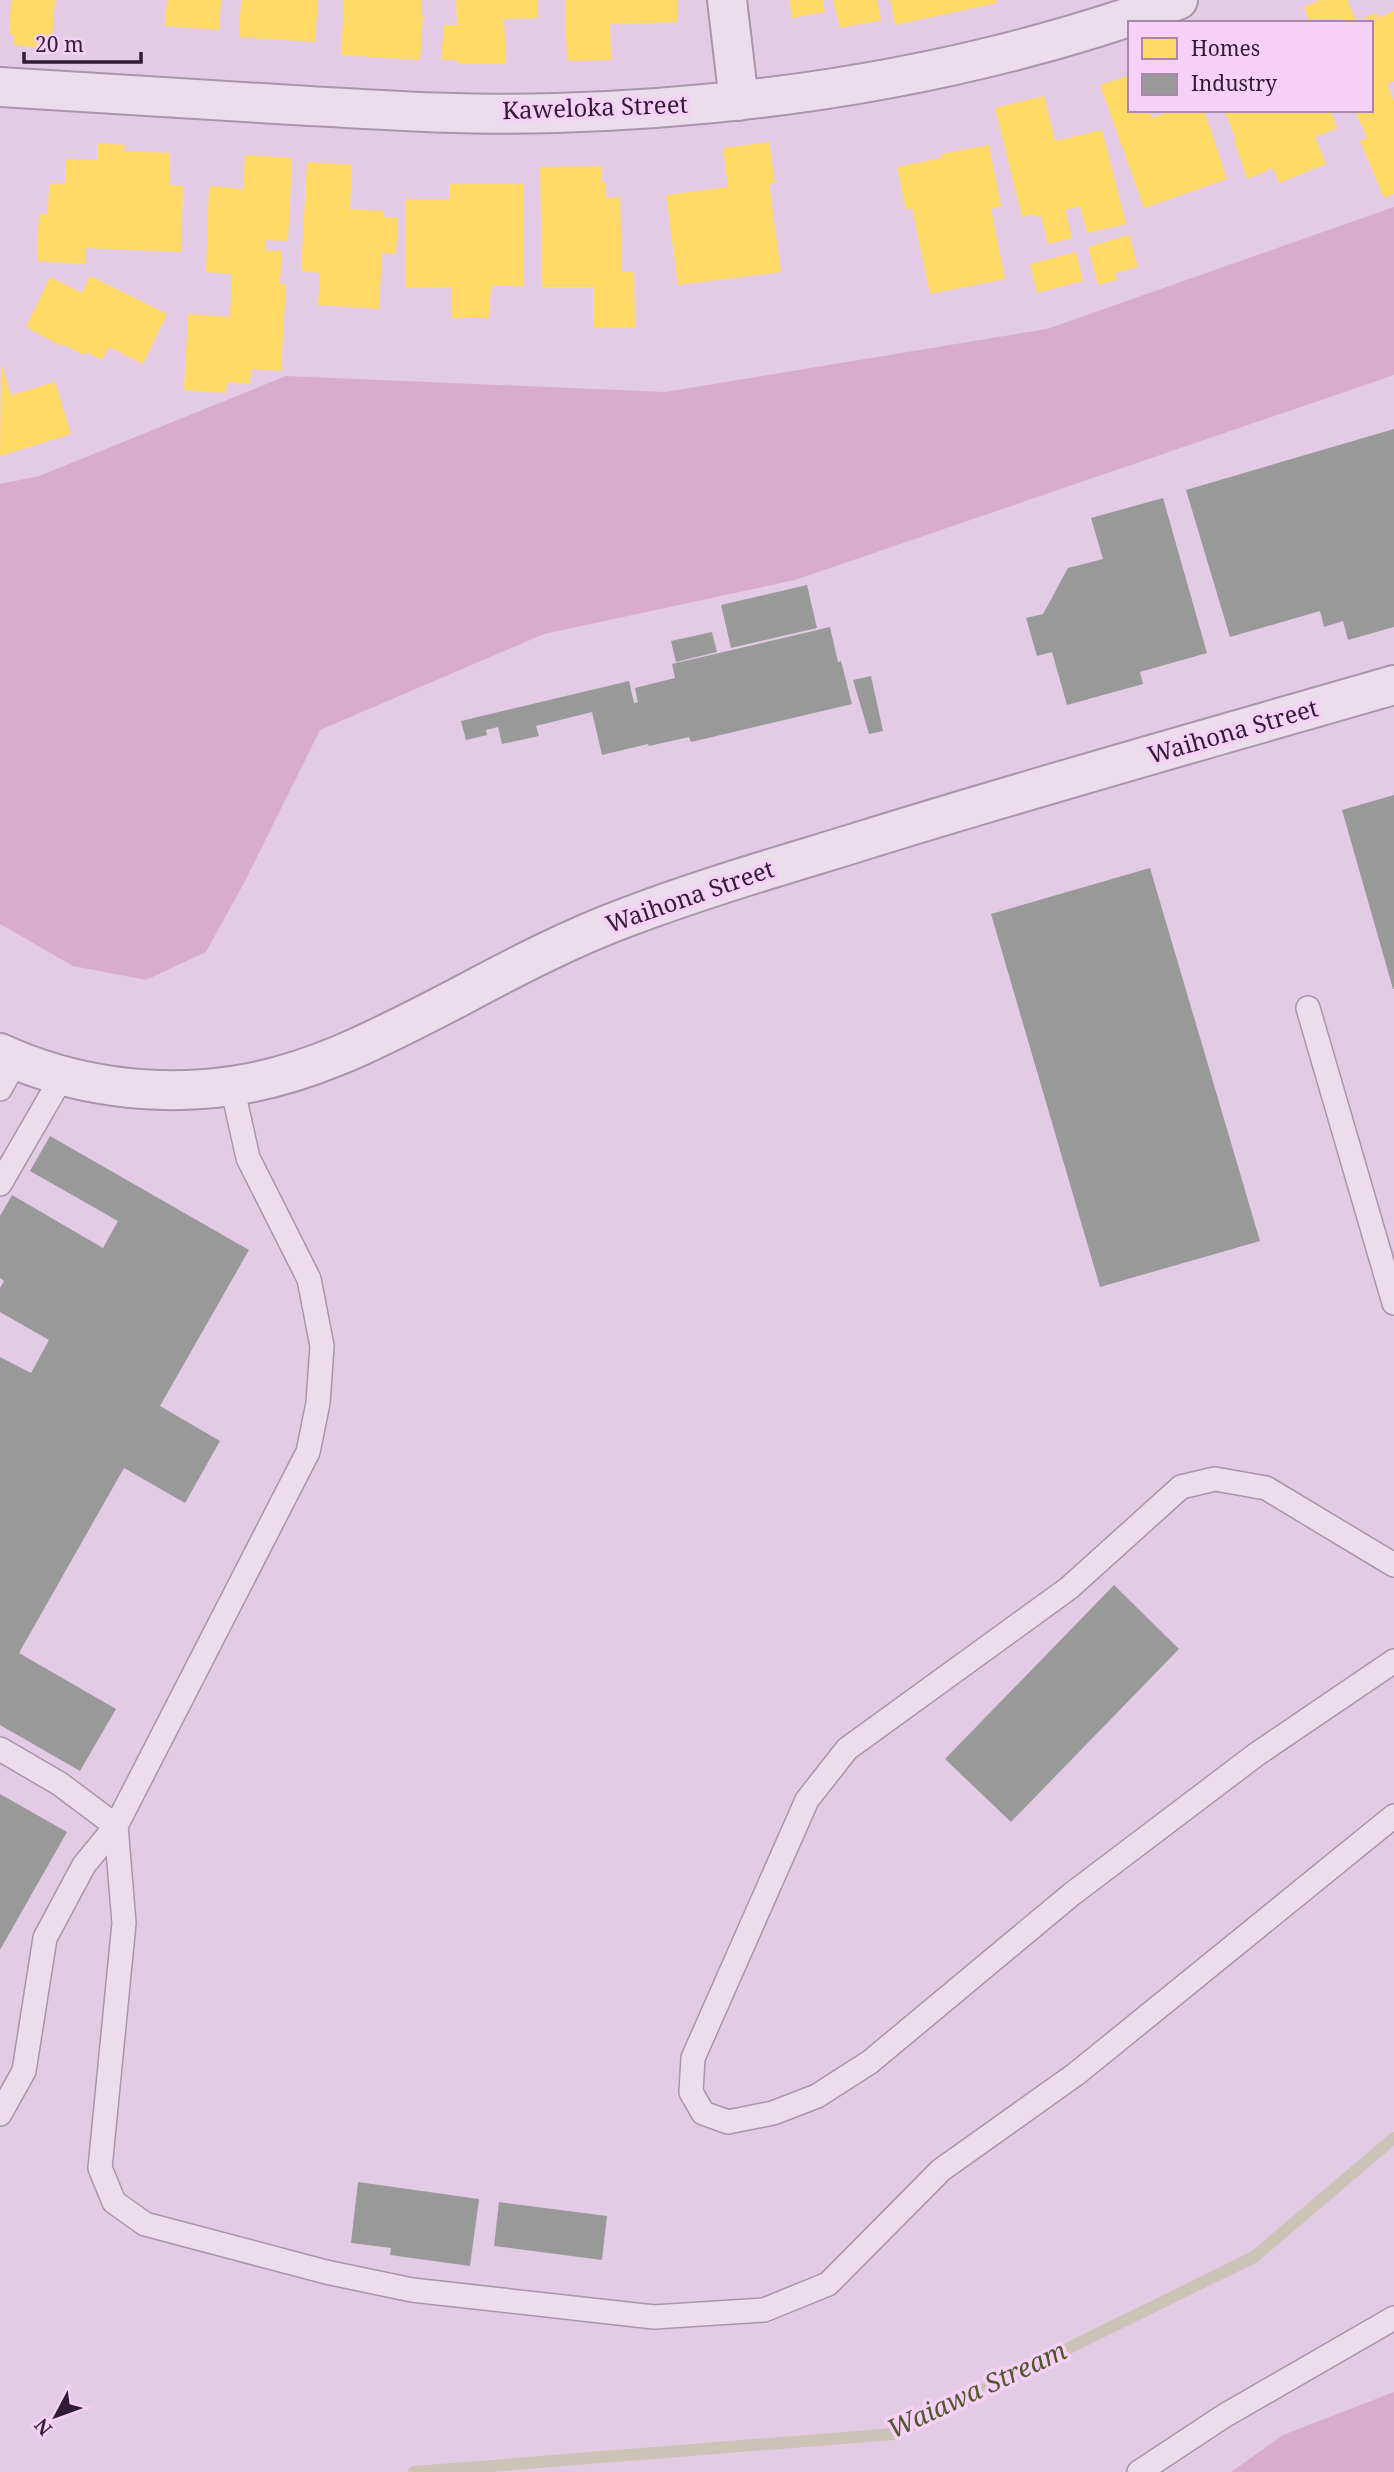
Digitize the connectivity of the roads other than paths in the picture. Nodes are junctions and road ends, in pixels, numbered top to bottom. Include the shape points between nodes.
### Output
1 (727, 0) edge
2 (1178, 0) edge
3 (0, 87) edge
4 (739, 101) junction
5 (1394, 685) edge
6 (1308, 1008) dead end
7 (5, 1068) edge
8 (62, 1076) junction
9 (232, 1086) junction
10 (0, 1184) edge
11 (1394, 1303) edge
12 (1394, 1564) edge
13 (1394, 1661) edge
14 (0, 1749) edge
15 (1394, 1816) edge
16 (116, 1826) junction
17 (0, 2113) edge
18 (1394, 2318) edge
19 (1139, 2472) edge

1 - 4 street
2 - 4 street, Kaweloka Street via 1016,52 878,82
3 - 4 street, Kaweloka Street via 394,111 556,113
5 - 9 street, Waihona Street via 917,824 631,915 526,961 340,1055 284,1075
6 - 11 lane
7 - 8 street, Waihona Street
8 - 9 street, Waihona Street via 151,1090
8 - 10 lane
9 - 16 lane via 248,1158 309,1279 322,1346 318,1403 308,1452
12 - 13 lane via 1266,1488 1214,1479 1181,1487 1069,1588 847,1749 807,1800 693,2058 691,2092 704,2113 728,2122 773,2113 817,2095 870,2062 1072,1894 1257,1754
14 - 16 lane via 60,1784
15 - 16 lane via 1076,2074 941,2170 828,2284 764,2310 654,2317 412,2290 326,2272 145,2224 114,2202 100,2168 124,1923
16 - 17 lane via 84,1865 45,1938 24,2071
18 - 19 lane via 1224,2416

